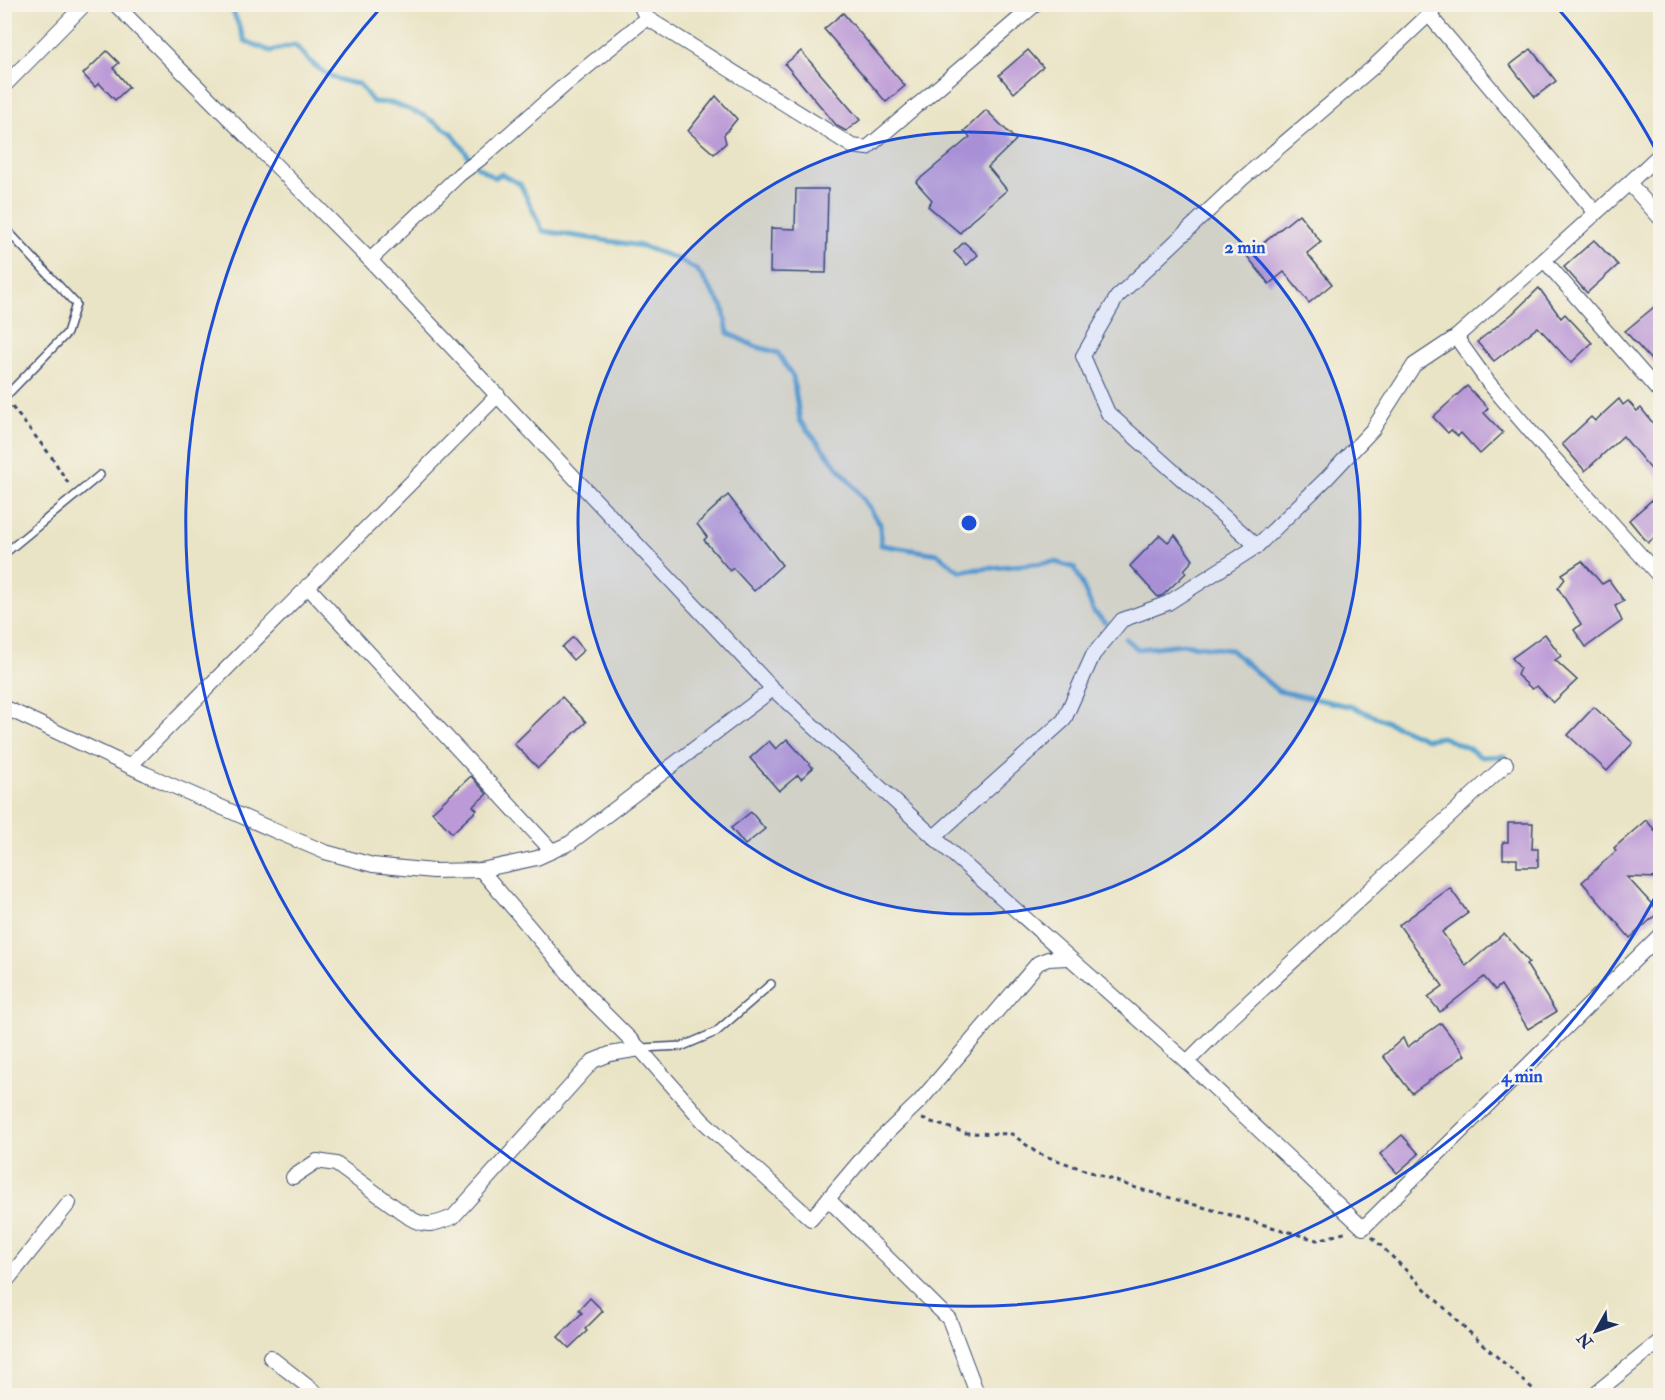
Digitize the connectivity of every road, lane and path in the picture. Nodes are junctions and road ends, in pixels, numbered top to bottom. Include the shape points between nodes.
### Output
1 (85, 4) edge
2 (114, 4) edge
3 (1036, 4) edge
4 (1440, 4) edge
5 (645, 11) edge
6 (1429, 15) junction
7 (4, 86) edge
8 (1660, 154) edge
9 (1629, 183) junction
10 (1596, 213) junction
11 (1660, 218) edge
12 (4, 227) edge
13 (370, 260) junction
14 (1544, 260) junction
15 (1455, 337) junction
16 (1660, 393) edge
17 (498, 395) junction
18 (4, 398) edge
19 (11, 406) dead end
20 (100, 475) dead end
21 (75, 495) junction
22 (1257, 546) junction
23 (4, 554) edge
24 (1660, 577) edge
25 (307, 586) junction
26 (773, 689) junction
27 (4, 707) edge
28 (1506, 764) dead end
29 (130, 766) junction
30 (934, 837) junction
31 (552, 851) junction
32 (481, 870) junction
33 (1660, 936) edge
34 (1068, 958) junction
35 (771, 984) dead end
36 (640, 1048) junction
37 (1187, 1062) junction
38 (906, 1114) junction
39 (293, 1177) dead end
40 (828, 1199) junction
41 (69, 1203) dead end
42 (1363, 1228) junction
43 (4, 1284) edge
44 (1660, 1341) edge
45 (270, 1357) dead end
46 (320, 1395) edge
47 (978, 1395) edge
48 (1540, 1395) edge
49 (1592, 1395) edge

1 - 7 street
2 - 13 street
3 - 5 street via 867,148 852,146
4 - 6 street
5 - 13 street via 460,174
6 - 10 street
6 - 22 street via 1242,179 1117,297 1083,356 1108,413
8 - 9 street
9 - 10 street
9 - 11 street
10 - 14 street
12 - 18 lane via 76,304 67,333
13 - 17 street
14 - 15 street
14 - 16 street
15 - 22 street via 1414,365 1373,429
15 - 24 street via 1488,382
17 - 25 street
17 - 26 street
19 - 21 path via 51,456
20 - 21 lane
21 - 23 lane
22 - 30 street via 1168,603 1122,620 1093,655 1064,720
25 - 29 street
25 - 31 street
26 - 30 street
26 - 31 street via 570,843
27 - 29 street
28 - 37 street
29 - 32 street via 325,852 373,865 433,871
30 - 34 street
31 - 32 street
32 - 36 street via 591,1000
33 - 42 street
34 - 37 street
34 - 38 street via 1038,963
35 - 36 lane via 716,1032 683,1046
36 - 39 street via 593,1061 453,1217 432,1226 410,1218 336,1164 317,1161
36 - 40 street via 703,1121 812,1219
37 - 42 street
38 - 40 street
38 - 42 path via 966,1133 1012,1134 1037,1154 1133,1187 1317,1240
40 - 47 street via 948,1319
41 - 43 street
42 - 48 path
44 - 49 street
45 - 46 street

